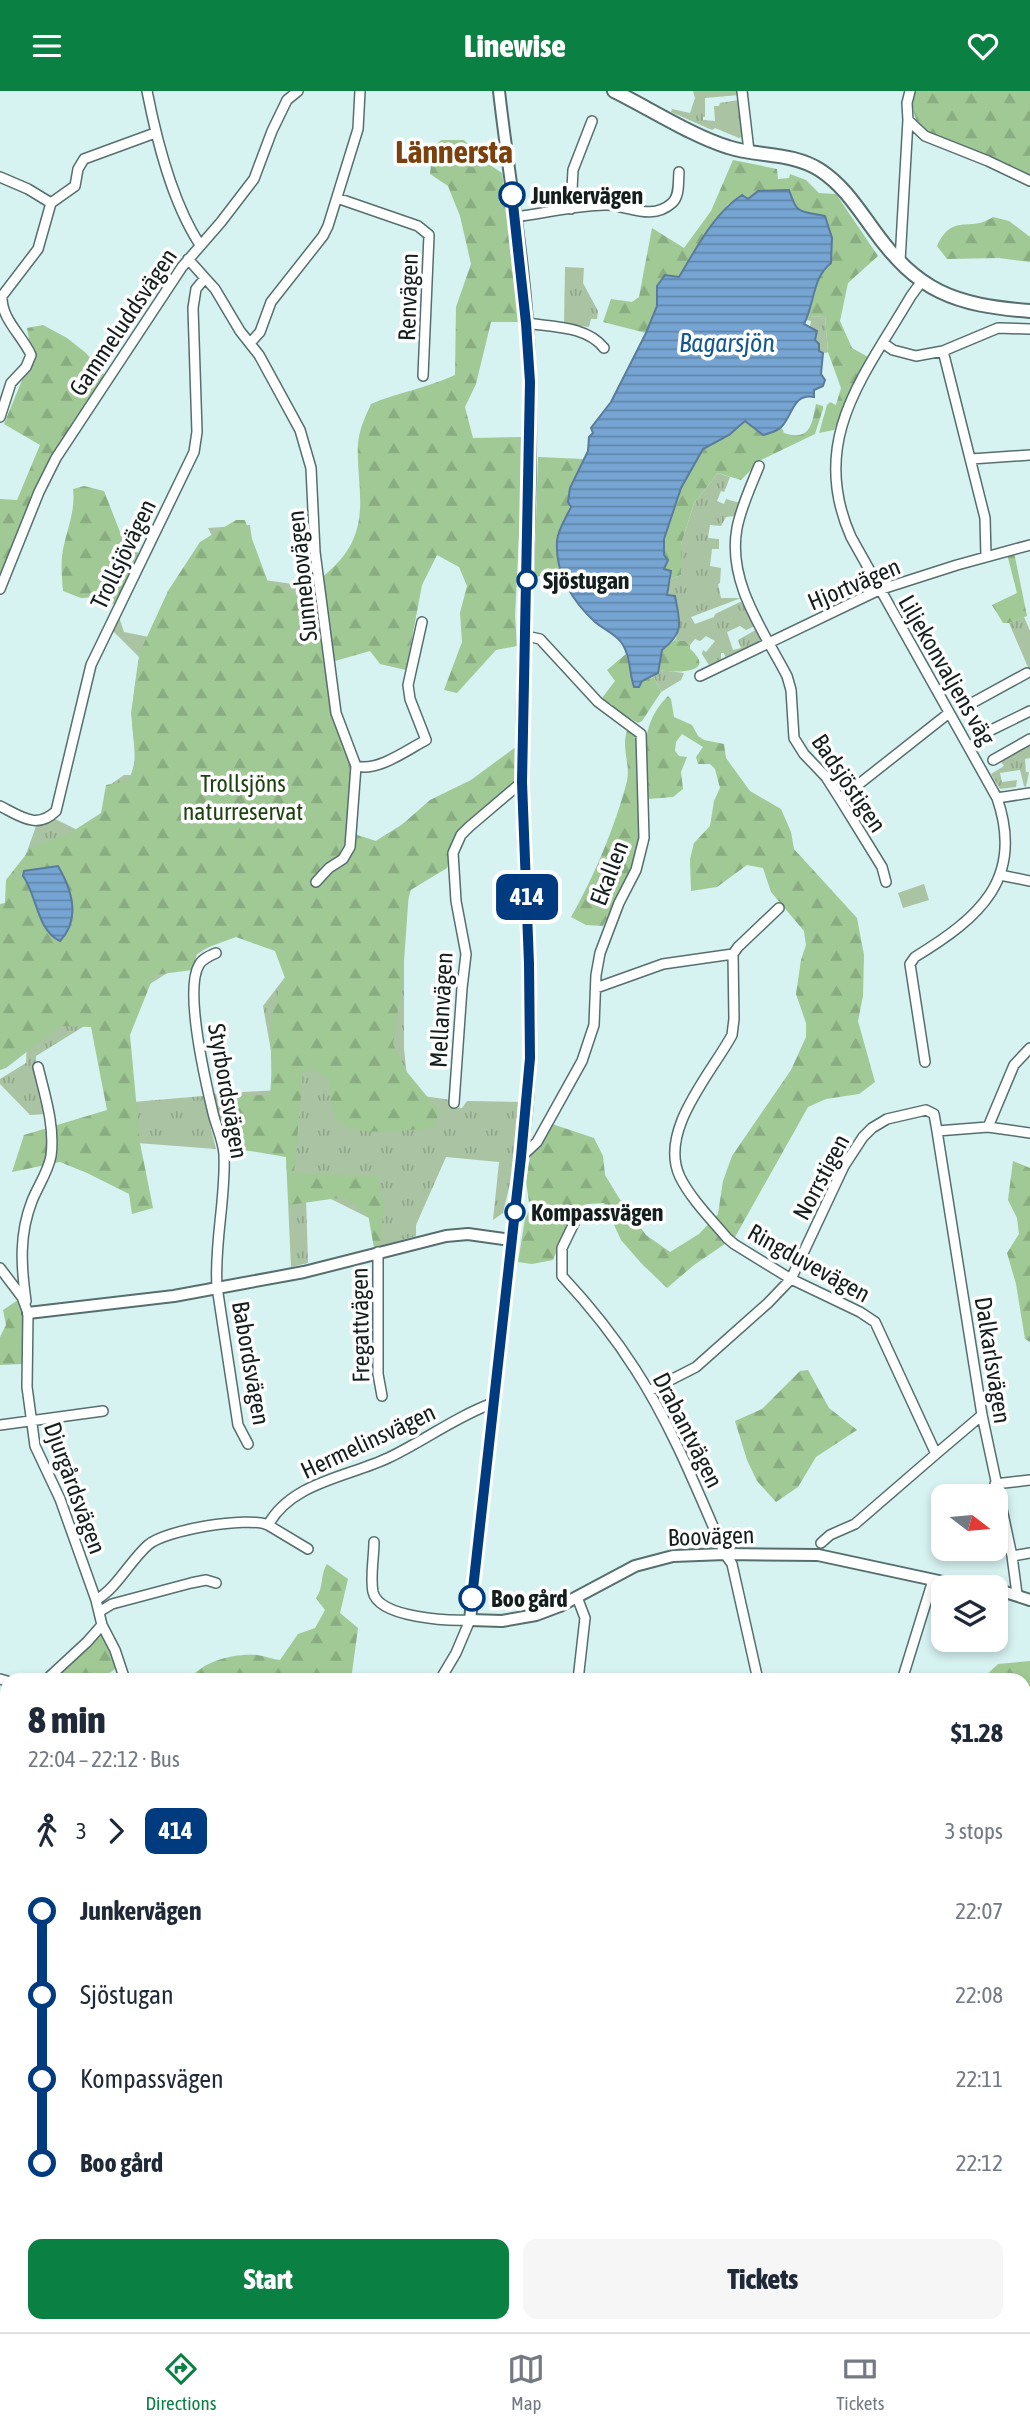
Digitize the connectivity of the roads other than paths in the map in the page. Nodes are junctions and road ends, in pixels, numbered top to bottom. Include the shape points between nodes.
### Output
1 (147, 91) edge
2 (298, 91) edge
3 (360, 91) edge
4 (499, 91) edge
5 (614, 91) edge
6 (742, 91) edge
7 (911, 91) edge
8 (281, 92) edge
9 (287, 100) junction
10 (908, 120) junction
11 (592, 121) dead end
12 (155, 132) junction
13 (749, 151) junction
14 (679, 171) dead end
15 (1, 180) edge
16 (1030, 181) edge
17 (337, 198) junction
18 (51, 202) junction
19 (571, 209) junction
20 (514, 217) junction
21 (201, 245) junction
22 (188, 259) junction
23 (900, 261) junction
24 (205, 278) junction
25 (922, 281) junction
26 (1030, 311) edge
27 (526, 323) junction
28 (1030, 329) edge
29 (251, 342) junction
30 (883, 343) junction
31 (604, 348) dead end
32 (943, 351) junction
33 (424, 376) dead end
34 (0, 417) edge
35 (1030, 455) edge
36 (971, 459) junction
37 (759, 466) dead end
38 (1030, 545) edge
39 (986, 557) junction
40 (0, 589) edge
41 (879, 590) junction
42 (422, 622) dead end
43 (526, 636) junction
44 (770, 642) junction
45 (1027, 673) dead end
46 (700, 677) dead end
47 (963, 708) dead end
48 (1030, 711) edge
49 (949, 713) junction
50 (979, 736) dead end
51 (1030, 739) edge
52 (993, 760) dead end
53 (356, 766) junction
54 (522, 782) junction
55 (1030, 793) edge
56 (997, 798) junction
57 (840, 799) junction
58 (0, 806) edge
59 (1000, 875) junction
60 (1030, 881) edge
61 (316, 882) dead end
62 (886, 882) dead end
63 (779, 908) dead end
64 (216, 953) dead end
65 (733, 954) junction
66 (596, 988) junction
67 (1030, 1048) edge
68 (925, 1062) dead end
69 (38, 1067) dead end
70 (454, 1103) dead end
71 (988, 1127) junction
72 (937, 1131) junction
73 (1030, 1133) edge
74 (521, 1157) junction
75 (577, 1217) dead end
76 (512, 1240) junction
77 (378, 1252) junction
78 (0, 1268) edge
79 (791, 1279) junction
80 (218, 1287) junction
81 (28, 1313) junction
82 (649, 1391) junction
83 (382, 1397) dead end
84 (492, 1403) junction
85 (103, 1411) dead end
86 (982, 1415) junction
87 (30, 1420) junction
88 (0, 1425) edge
89 (248, 1444) dead end
90 (936, 1454) junction
91 (1030, 1480) edge
92 (995, 1484) edge
93 (1002, 1484) edge
94 (268, 1525) junction
95 (1008, 1539) edge
96 (374, 1542) dead end
97 (821, 1543) dead end
98 (308, 1549) dead end
99 (1030, 1553) edge
100 (725, 1554) junction
101 (1012, 1556) junction
102 (931, 1580) edge
103 (216, 1583) dead end
104 (931, 1586) edge
105 (1008, 1592) edge
106 (1017, 1594) junction
107 (577, 1597) junction
108 (96, 1600) junction
109 (1030, 1600) edge
110 (99, 1612) junction
111 (470, 1620) junction
112 (102, 1625) junction
113 (54, 1673) edge
114 (123, 1673) edge
115 (444, 1673) edge
116 (579, 1673) edge
117 (756, 1673) edge
118 (904, 1673) edge

1 - 12 street
2 - 9 street, Gammeluddsvägen
3 - 17 street via 358,129
4 - 20 street
5 - 13 main road via 715,143
6 - 13 street
7 - 10 street
8 - 9 street
9 - 21 street, Gammeluddsvägen via 258,173
10 - 16 street via 925,136
10 - 23 street
11 - 19 street via 573,170
12 - 18 street via 84,159 75,186
12 - 21 street via 189,228
13 - 23 main road via 809,163 821,170 850,197
14 - 19 street via 672,203 652,212 607,205
15 - 18 street
17 - 29 street via 323,236 271,302 260,332
17 - 33 street, Renvägen via 418,226 429,235
18 - 34 street via 38,249 2,296 5,314 31,355 11,383
19 - 20 street
20 - 27 street
21 - 22 street, Gammeluddsvägen
22 - 24 street
22 - 40 street, Gammeluddsvägen via 56,458
23 - 25 main road
24 - 29 street, Sunnebovägen
24 - 58 street, Trollsjövägen via 196,289 193,308 194,452 91,666 56,811 49,818 33,821
25 - 26 main road via 964,302
25 - 30 street, Liljekonvaljens väg
27 - 31 street via 577,331 595,338
27 - 43 street via 530,382
28 - 32 street via 998,328
29 - 53 street, Sunnebovägen via 300,430 309,456 316,562 336,713
30 - 32 street via 911,355
30 - 41 street, Liljekonvaljens väg via 846,412 835,463 845,524
32 - 36 street
35 - 36 street
36 - 39 street via 985,518
37 - 44 street, Badsjöstigen via 737,527 736,560 742,589
38 - 39 street, Hjortvägen
39 - 41 street, Hjortvägen
41 - 44 street, Hjortvägen
41 - 49 street, Liljekonvaljens väg
42 - 53 street via 408,685 426,740 374,765
43 - 54 street
43 - 66 street, Ekallen via 540,639 598,702 641,734 645,823 641,853 600,953
44 - 46 street, Hjortvägen
44 - 57 street, Badsjöstigen via 792,691 794,738
45 - 47 street, Liljekonvaljens väg
48 - 50 street, Liljekonvaljens väg
49 - 56 street, Liljekonvaljens väg
49 - 57 street
51 - 52 street, Liljekonvaljens väg
53 - 61 street, Sunnebovägen via 350,847
54 - 70 street, Mellanvägen via 468,827 453,853 466,954
54 - 74 street via 530,1058
55 - 56 street
56 - 59 street, Liljekonvaljens väg via 1005,833
57 - 62 street, Badsjöstigen via 882,867
59 - 60 street
59 - 68 street, Liljekonvaljens väg via 988,899 966,922 912,960
63 - 65 street
64 - 80 street, Styrbordsvägen via 197,967 195,992 201,1061 224,1154
65 - 66 street via 663,964
65 - 79 street, Ringduvevägen via 732,1035 678,1129 676,1163 690,1192 727,1238
66 - 74 street, Ekallen via 594,1025 582,1061 537,1142
67 - 71 street via 1014,1065
69 - 81 street, Djurgårdsvägen via 52,1140 48,1169 22,1239
71 - 72 street
71 - 73 street
72 - 79 street, Norrstigen via 934,1114 926,1110 887,1119 863,1137 844,1165
72 - 86 street, Dalkarlsvägen
74 - 76 street
75 - 82 street, Drabantvägen via 562,1248 562,1276
76 - 77 street via 456,1235
76 - 84 street
77 - 80 street via 304,1272
77 - 83 street, Fregattvägen
78 - 81 street
79 - 82 street, Norrstigen via 696,1367
79 - 90 street, Ringduvevägen via 875,1322
80 - 81 street
80 - 89 street, Babordsvägen via 238,1425
81 - 87 street, Djurgårdsvägen
82 - 100 street, Drabantvägen
84 - 94 street, Hermelinsvägen via 388,1458 318,1484 280,1508
84 - 111 street
85 - 87 street
86 - 90 street
86 - 92 street, Dalkarlsvägen
87 - 88 street
87 - 108 street, Djurgårdsvägen via 35,1446
90 - 97 street via 855,1524
91 - 93 street
94 - 98 street
94 - 108 street via 243,1521 162,1536
95 - 101 street, Dalkarlsvägen
96 - 111 street via 373,1592 378,1600 426,1619
99 - 101 street
100 - 102 street, Boovägen via 818,1555
100 - 107 street, Boovägen via 647,1562
100 - 117 street, Drabantvägen via 732,1564
101 - 106 street, Dalkarlsvägen
103 - 110 street via 191,1583 112,1604
104 - 118 street
105 - 106 street
106 - 109 street
107 - 111 street, Boovägen via 520,1619
107 - 116 street via 584,1618
108 - 110 street, Djurgårdsvägen
110 - 112 street, Djurgårdsvägen
111 - 115 street
112 - 113 street
112 - 114 street, Djurgårdsvägen

